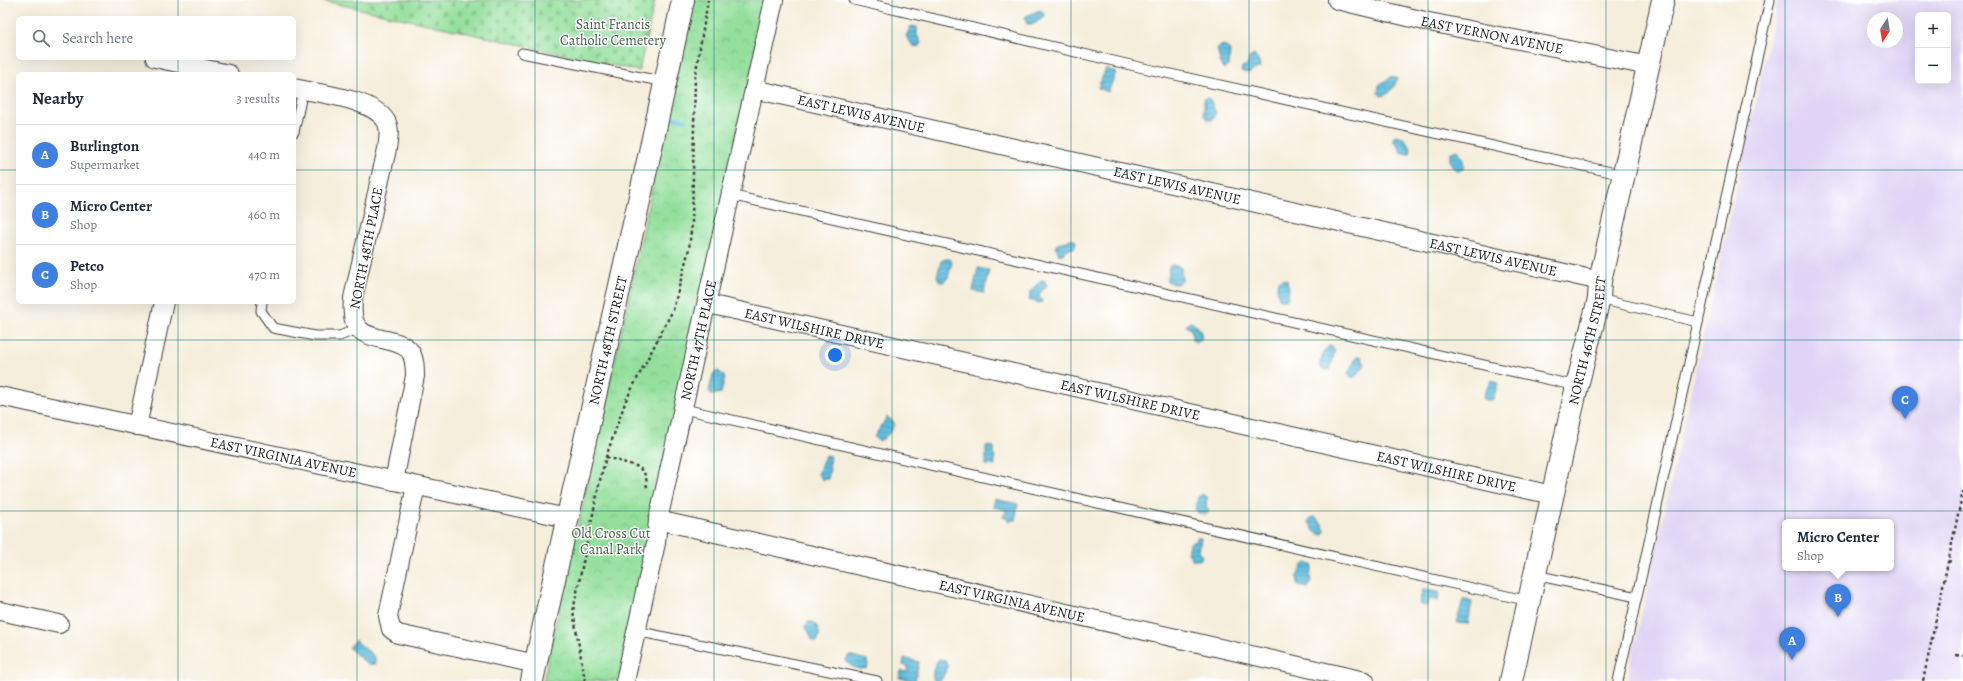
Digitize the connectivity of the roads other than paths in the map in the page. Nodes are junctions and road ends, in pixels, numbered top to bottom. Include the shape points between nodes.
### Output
1 (683, 0) edge
2 (774, 0) edge
3 (854, 0) edge
4 (1336, 0) edge
5 (1663, 0) edge
6 (1770, 0) edge
7 (522, 53) dead end
8 (163, 60) edge
9 (1649, 66) junction
10 (210, 72) edge
11 (665, 82) junction
12 (298, 89) edge
13 (754, 89) junction
14 (296, 110) edge
15 (1624, 176) junction
16 (730, 195) junction
17 (1600, 290) junction
18 (164, 304) edge
19 (262, 304) edge
20 (708, 304) junction
21 (1698, 322) junction
22 (359, 328) junction
23 (1577, 386) junction
24 (0, 396) edge
25 (684, 409) junction
26 (137, 426) junction
27 (394, 481) junction
28 (416, 486) junction
29 (1552, 495) junction
30 (567, 518) junction
31 (658, 520) junction
32 (1534, 575) junction
33 (1636, 597) junction
34 (1529, 601) junction
35 (0, 611) edge
36 (59, 624) dead end
37 (636, 631) junction
38 (534, 672) edge
39 (625, 681) edge
40 (877, 681) edge
41 (1365, 681) edge
42 (1511, 681) edge
43 (1618, 681) edge

1 - 11 street, NORTH 48TH STREET
2 - 13 street, NORTH 47TH PLACE
3 - 15 lane
4 - 9 street, EAST VERNON AVENUE via 1429,22
5 - 9 street, NORTH 46TH STREET
6 - 21 lane
7 - 11 lane
8 - 10 street
9 - 15 street, NORTH 46TH STREET
11 - 30 street, NORTH 48TH STREET
12 - 14 lane
12 - 22 street, NORTH 48TH PLACE via 360,103 375,109 387,122 387,149 354,298 352,315
13 - 16 street, NORTH 47TH PLACE
13 - 17 street, EAST LEWIS AVENUE
15 - 17 street, NORTH 46TH STREET
16 - 20 street, NORTH 47TH PLACE
16 - 23 lane
17 - 21 lane
17 - 23 street, NORTH 46TH STREET
18 - 26 street
19 - 22 lane via 261,311 273,328 315,336 340,336
20 - 25 street, NORTH 47TH PLACE
20 - 29 street, EAST WILSHIRE DRIVE
21 - 33 lane
22 - 27 street, NORTH 48TH PLACE via 370,336 397,343 409,350 415,364 415,376
23 - 29 street, NORTH 46TH STREET
24 - 26 street, EAST VIRGINIA AVENUE
25 - 31 street, NORTH 47TH PLACE
25 - 34 lane
26 - 27 street, EAST VIRGINIA AVENUE
27 - 28 street, EAST VIRGINIA AVENUE
28 - 30 street, EAST VIRGINIA AVENUE
28 - 38 street via 388,616 391,629 398,634
29 - 32 street, NORTH 46TH STREET
30 - 38 street, NORTH 48TH STREET
31 - 37 street, NORTH 47TH PLACE via 656,543
31 - 41 street, EAST VIRGINIA AVENUE
32 - 33 lane
32 - 34 street, NORTH 46TH STREET
33 - 43 lane
34 - 42 street, NORTH 46TH STREET
35 - 36 street
37 - 39 street, NORTH 47TH PLACE
37 - 40 lane

